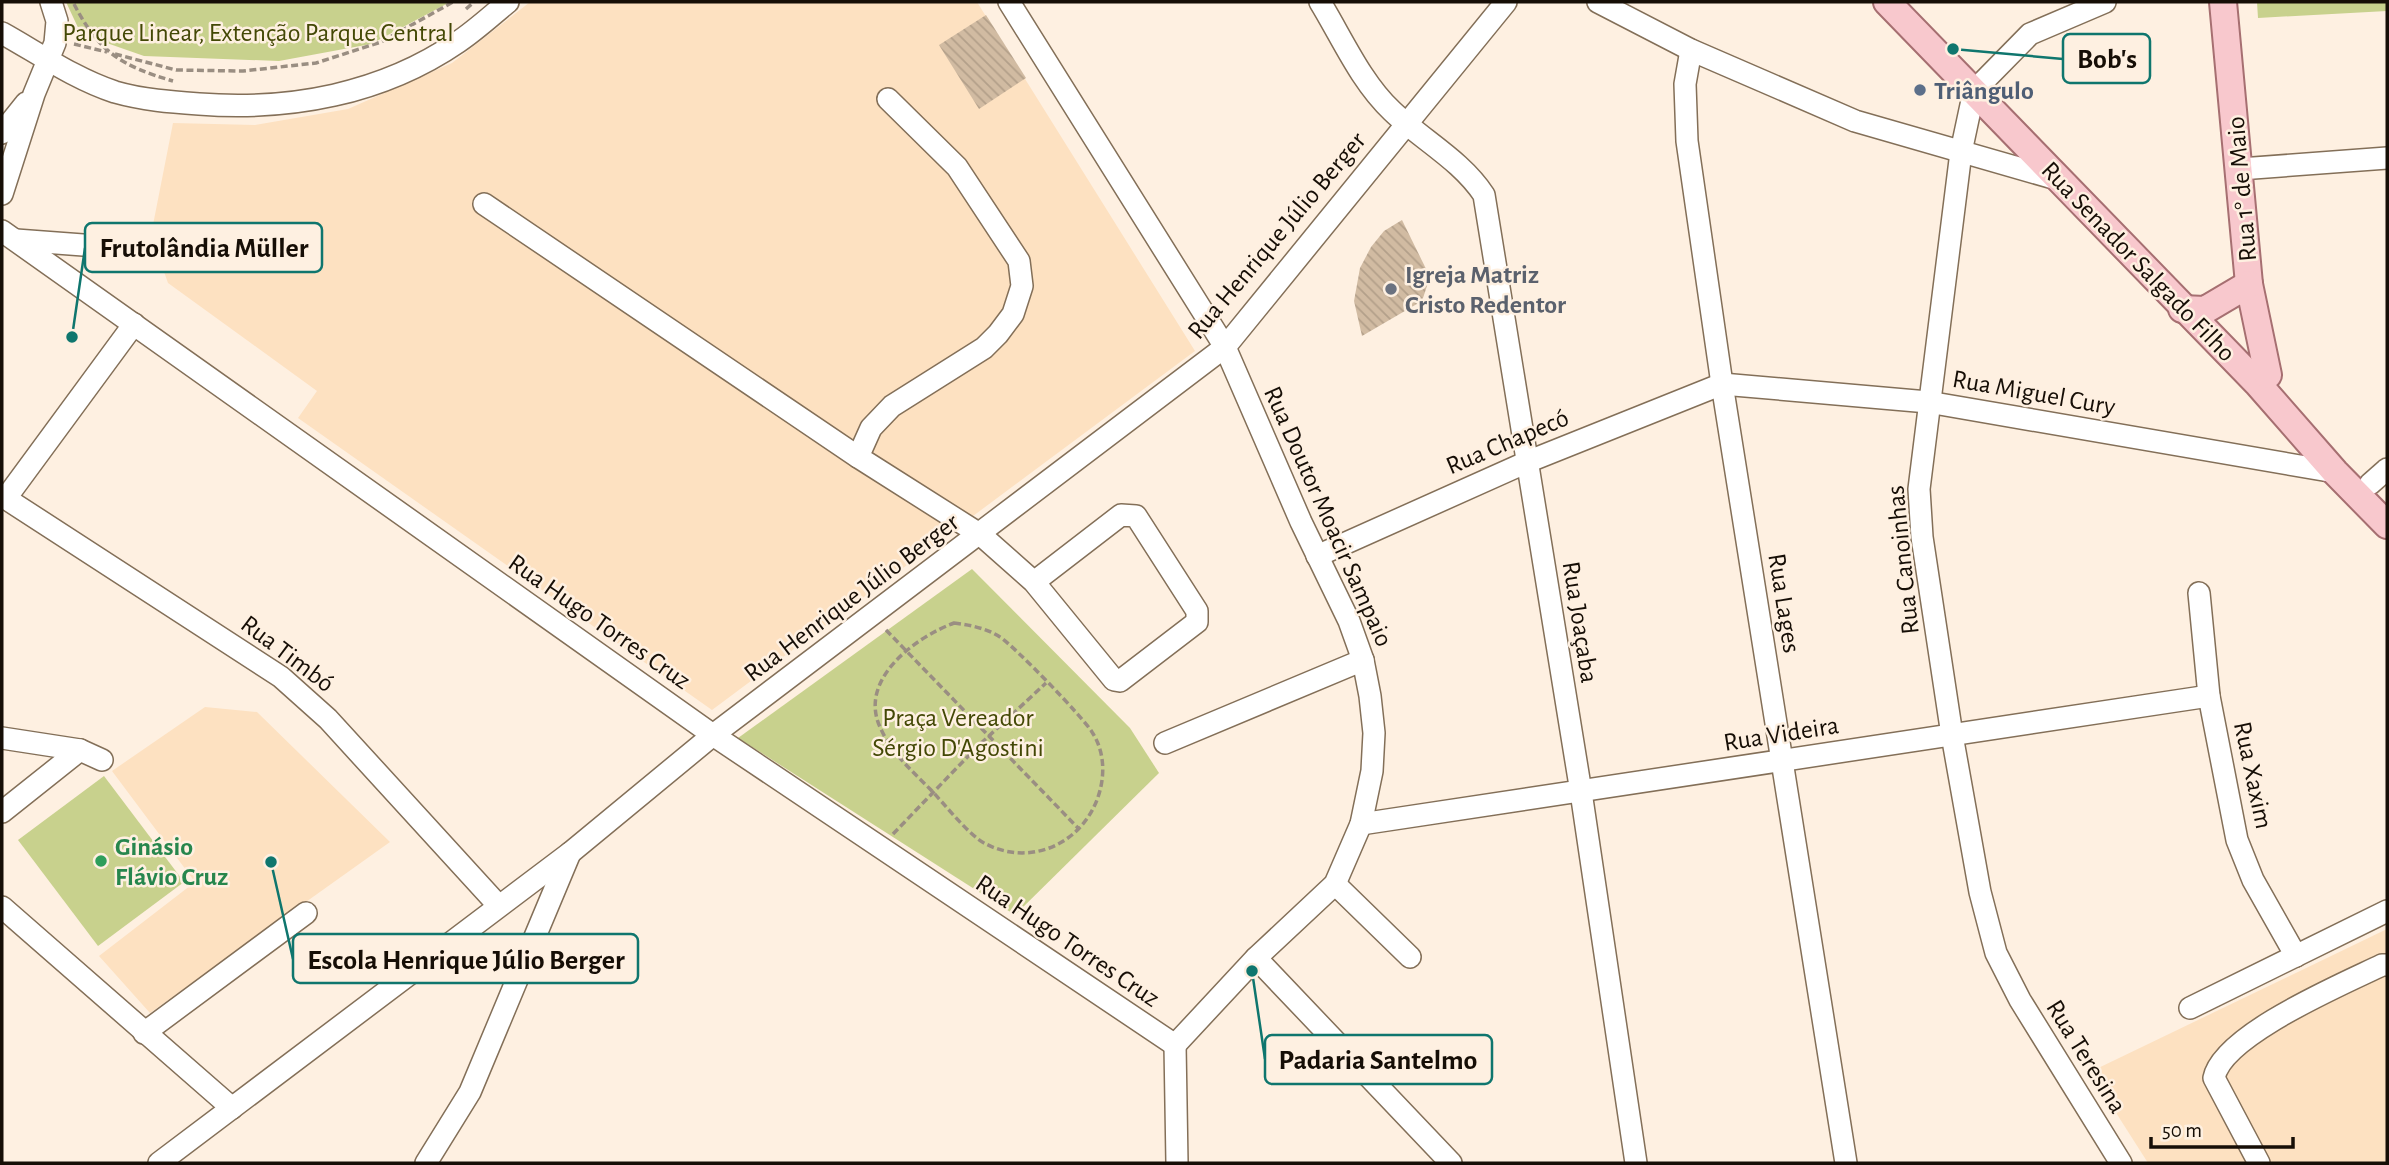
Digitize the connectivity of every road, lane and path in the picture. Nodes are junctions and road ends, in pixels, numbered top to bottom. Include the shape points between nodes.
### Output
1 (51, 2) edge
2 (72, 2) edge
3 (453, 2) edge
4 (474, 2) edge
5 (508, 2) edge
6 (1009, 2) edge
7 (1320, 2) edge
8 (1506, 2) edge
9 (1598, 2) edge
10 (1887, 2) edge
11 (2105, 2) edge
12 (2222, 2) edge
13 (463, 11) dead end
14 (2, 33) edge
15 (1691, 50) junction
16 (52, 51) junction
17 (186, 84) dead end
18 (1974, 91) junction
19 (34, 94) junction
20 (888, 99) dead end
21 (1407, 124) junction
22 (2, 133) edge
23 (1961, 152) junction
24 (2387, 158) edge
25 (2240, 169) junction
26 (2060, 180) junction
27 (2, 194) edge
28 (484, 204) dead end
29 (8, 235) edge
30 (150, 250) dead end
31 (2249, 284) junction
32 (2182, 309) junction
33 (134, 324) junction
34 (1225, 347) junction
35 (2263, 380) junction
36 (1722, 384) junction
37 (1928, 402) junction
38 (858, 457) junction
39 (1527, 461) junction
40 (2335, 472) junction
41 (2381, 485) edge
42 (4, 497) edge
43 (2387, 525) edge
44 (981, 535) junction
45 (1317, 556) junction
46 (1034, 582) junction
47 (2199, 593) dead end
48 (881, 626) dead end
49 (907, 651) junction
50 (1363, 660) junction
51 (1046, 683) junction
52 (2210, 696) junction
53 (713, 735) junction
54 (1952, 735) junction
55 (989, 736) junction
56 (2, 738) edge
57 (1166, 743) dead end
58 (80, 750) junction
59 (102, 760) dead end
60 (1782, 761) junction
61 (1581, 792) junction
62 (933, 793) junction
63 (2, 812) edge
64 (1362, 824) junction
65 (1079, 829) junction
66 (880, 847) junction
67 (570, 853) junction
68 (1335, 884) junction
69 (498, 905) junction
70 (2, 907) edge
71 (2387, 911) edge
72 (306, 913) dead end
73 (2296, 956) junction
74 (1410, 957) dead end
75 (1256, 958) junction
76 (2387, 965) edge
77 (2007, 977) joint
78 (2190, 1008) dead end
79 (144, 1033) junction
80 (1175, 1045) junction
81 (232, 1108) junction
82 (159, 1163) edge
83 (426, 1163) edge
84 (1177, 1163) edge
85 (1451, 1163) edge
86 (1636, 1163) edge
87 (1846, 1163) edge
88 (2121, 1163) edge
89 (2259, 1163) edge

1 - 16 street via 57,21
2 - 17 path via 99,44 134,70
3 - 16 path via 380,42 316,63 243,71 176,70 76,44
4 - 13 path
5 - 16 street via 457,43 384,81 318,101 237,107 155,101 114,91
6 - 34 street, Rua Doutor Moacir Sampaio
7 - 21 street, Rua Joaçaba via 1370,84
8 - 21 street, Rua Henrique Júlio Berger
9 - 15 street
10 - 18 main road, Rua Senador Salgado Filho
11 - 18 street via 2030,34
12 - 25 main road, Rua 1° de Maio
14 - 16 street
15 - 23 street via 1855,121
15 - 36 street, Rua Lages via 1684,109
16 - 19 street
18 - 23 street, Rua Canoinhas
18 - 26 main road, Rua Senador Salgado Filho
19 - 22 street
19 - 27 street
20 - 38 street via 964,176 1019,261 1022,285 1013,314 998,334 984,348 892,406 871,428
21 - 34 street, Rua Henrique Júlio Berger
21 - 39 street, Rua Joaçaba via 1472,177 1484,195
23 - 26 street
23 - 37 street, Rua Canoinhas
24 - 25 street
25 - 31 main road, Rua 1° de Maio
26 - 32 main road, Rua Senador Salgado Filho
28 - 38 street
29 - 30 street
29 - 33 street, Rua Hugo Torres Cruz
31 - 32 main road via 2205,310
31 - 35 main road, Rua 1° de Maio
32 - 35 main road, Rua Senador Salgado Filho
33 - 42 street
33 - 53 street, Rua Hugo Torres Cruz
34 - 44 street, Rua Henrique Júlio Berger
34 - 45 street, Rua Doutor Moacir Sampaio
35 - 40 main road, Rua Senador Salgado Filho
35 - 41 main road, Rua Senador Salgado Filho
36 - 37 street, Rua Miguel Cury
36 - 39 street, Rua Chapecó
36 - 60 street, Rua Lages
37 - 40 street, Rua Miguel Cury
37 - 54 street, Rua Canoinhas via 1920,511
38 - 44 street
39 - 45 street, Rua Chapecó
39 - 61 street, Rua Joaçaba
40 - 43 main road, Rua Senador Salgado Filho
42 - 69 street, Rua Timbó via 281,677 328,719
44 - 46 street
44 - 53 street, Rua Henrique Júlio Berger
45 - 50 street, Rua Doutor Moacir Sampaio
46 - 46 street via 1114,680 1141,668 1197,622 1191,601 1136,516 1128,513
47 - 52 street, Rua Xaxim
48 - 49 path
49 - 51 path via 927,633 954,623 975,626 1001,638
49 - 55 path
49 - 62 path via 888,668 877,696 878,724 895,753
50 - 57 street
50 - 64 street, Rua Doutor Moacir Sampaio via 1374,733
51 - 55 path
51 - 65 path via 1093,732 1102,762 1102,790 1093,813
52 - 54 street, Rua Videira
52 - 73 street, Rua Xaxim via 2237,840 2253,880
53 - 66 street, Rua Hugo Torres Cruz
53 - 67 street, Rua Henrique Júlio Berger
54 - 60 street, Rua Videira
54 - 77 street, Rua Canoinhas via 1980,892
55 - 62 path
55 - 65 path
56 - 58 street
58 - 59 street
58 - 63 street
60 - 61 street, Rua Videira
60 - 87 street, Rua Lages
61 - 64 street, Rua Videira
61 - 86 street, Rua Joaçaba
62 - 65 path via 984,844 1015,853 1041,852 1061,844
62 - 66 path
64 - 68 street, Rua Doutor Moacir Sampaio
66 - 80 street, Rua Hugo Torres Cruz
67 - 69 street, Rua Henrique Júlio Berger
67 - 83 street via 475,1080
68 - 74 street
68 - 75 street, Rua Doutor Moacir Sampaio
69 - 81 street, Rua Henrique Júlio Berger
70 - 79 street
71 - 73 street
72 - 79 street
73 - 78 street
75 - 80 street, Rua Doutor Moacir Sampaio
75 - 85 street
76 - 89 street via 2285,1012 2222,1058 2214,1078
77 - 88 street, Rua Teresina
79 - 81 street
80 - 84 street
81 - 82 street, Rua Henrique Júlio Berger

